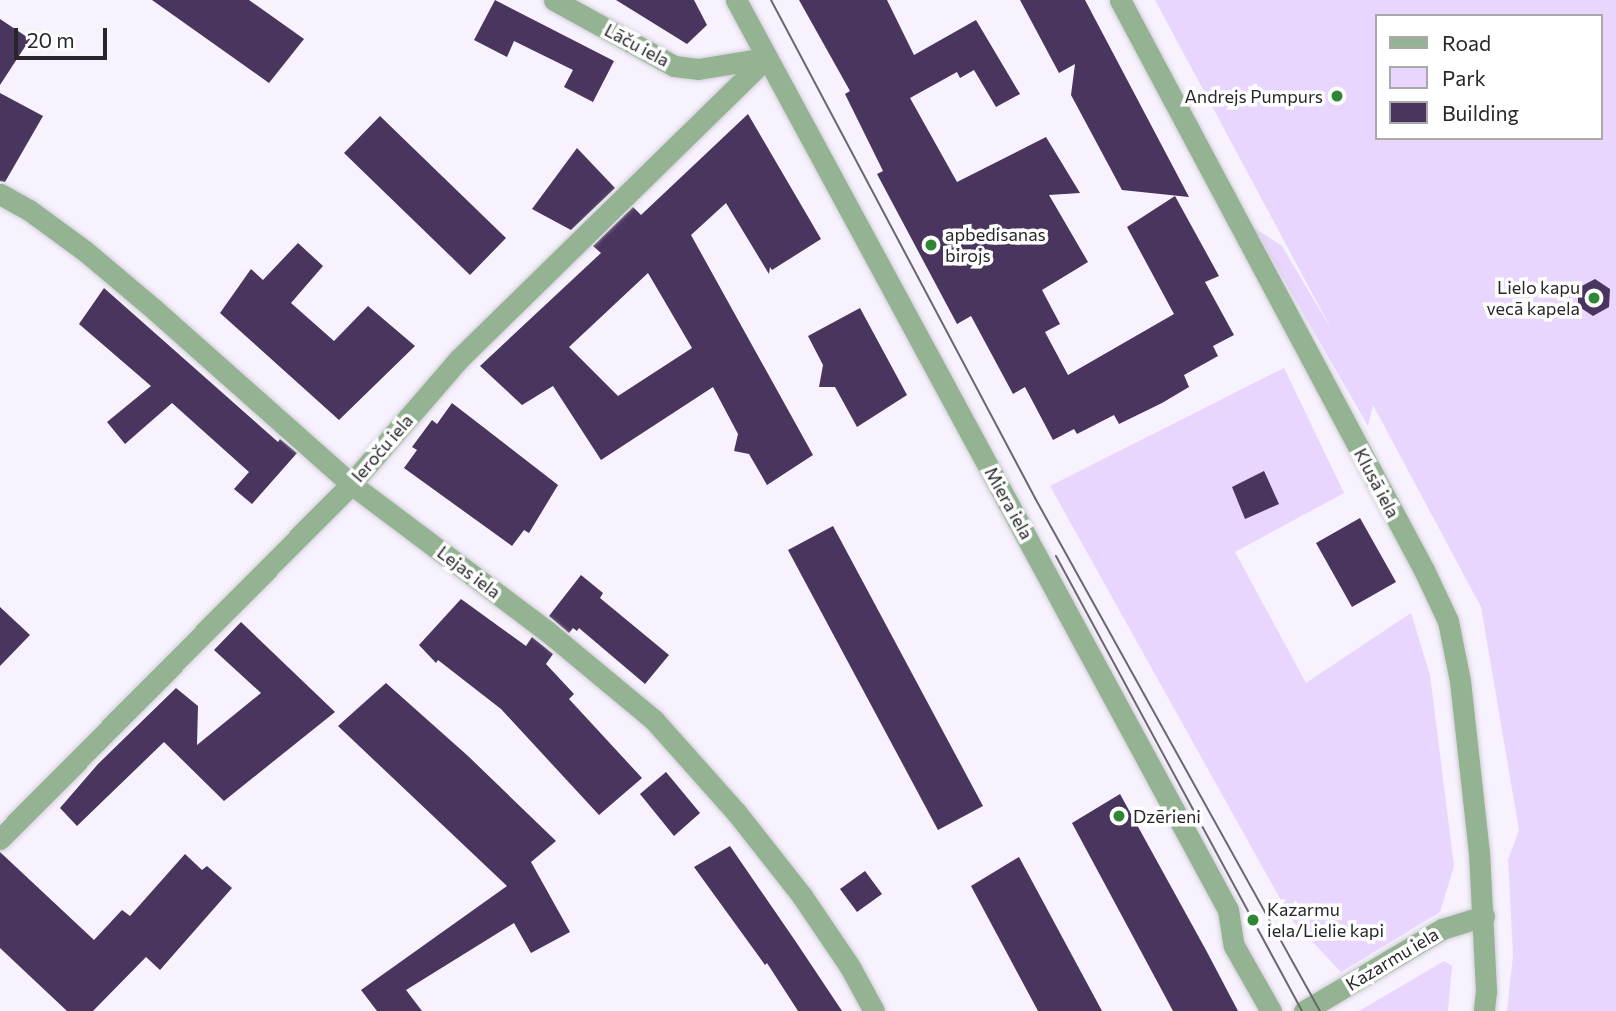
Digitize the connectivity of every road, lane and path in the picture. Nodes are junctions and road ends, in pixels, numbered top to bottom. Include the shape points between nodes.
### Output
1 (554, 0) edge
2 (736, 0) edge
3 (1119, 0) edge
4 (766, 58) junction
5 (0, 194) edge
6 (351, 484) junction
7 (0, 839) edge
8 (1484, 916) junction
9 (874, 1011) edge
10 (1271, 1011) edge
11 (1304, 1011) edge
12 (1484, 1011) edge

1 - 4 street, Lāču iela via 674,66 698,69
2 - 4 street, Miera iela
3 - 8 street, Klusā iela via 1448,621 1469,755
4 - 6 street, Ieroču iela via 459,359
4 - 10 street, Miera iela via 1222,898 1234,946
5 - 6 street, Lejas iela via 29,210 135,293
6 - 7 street, Ieroču iela
6 - 9 street, Lejas iela via 548,632 654,720 736,812 802,896
8 - 11 street, Kazarmu iela via 1442,929
8 - 12 street, Klusā iela

